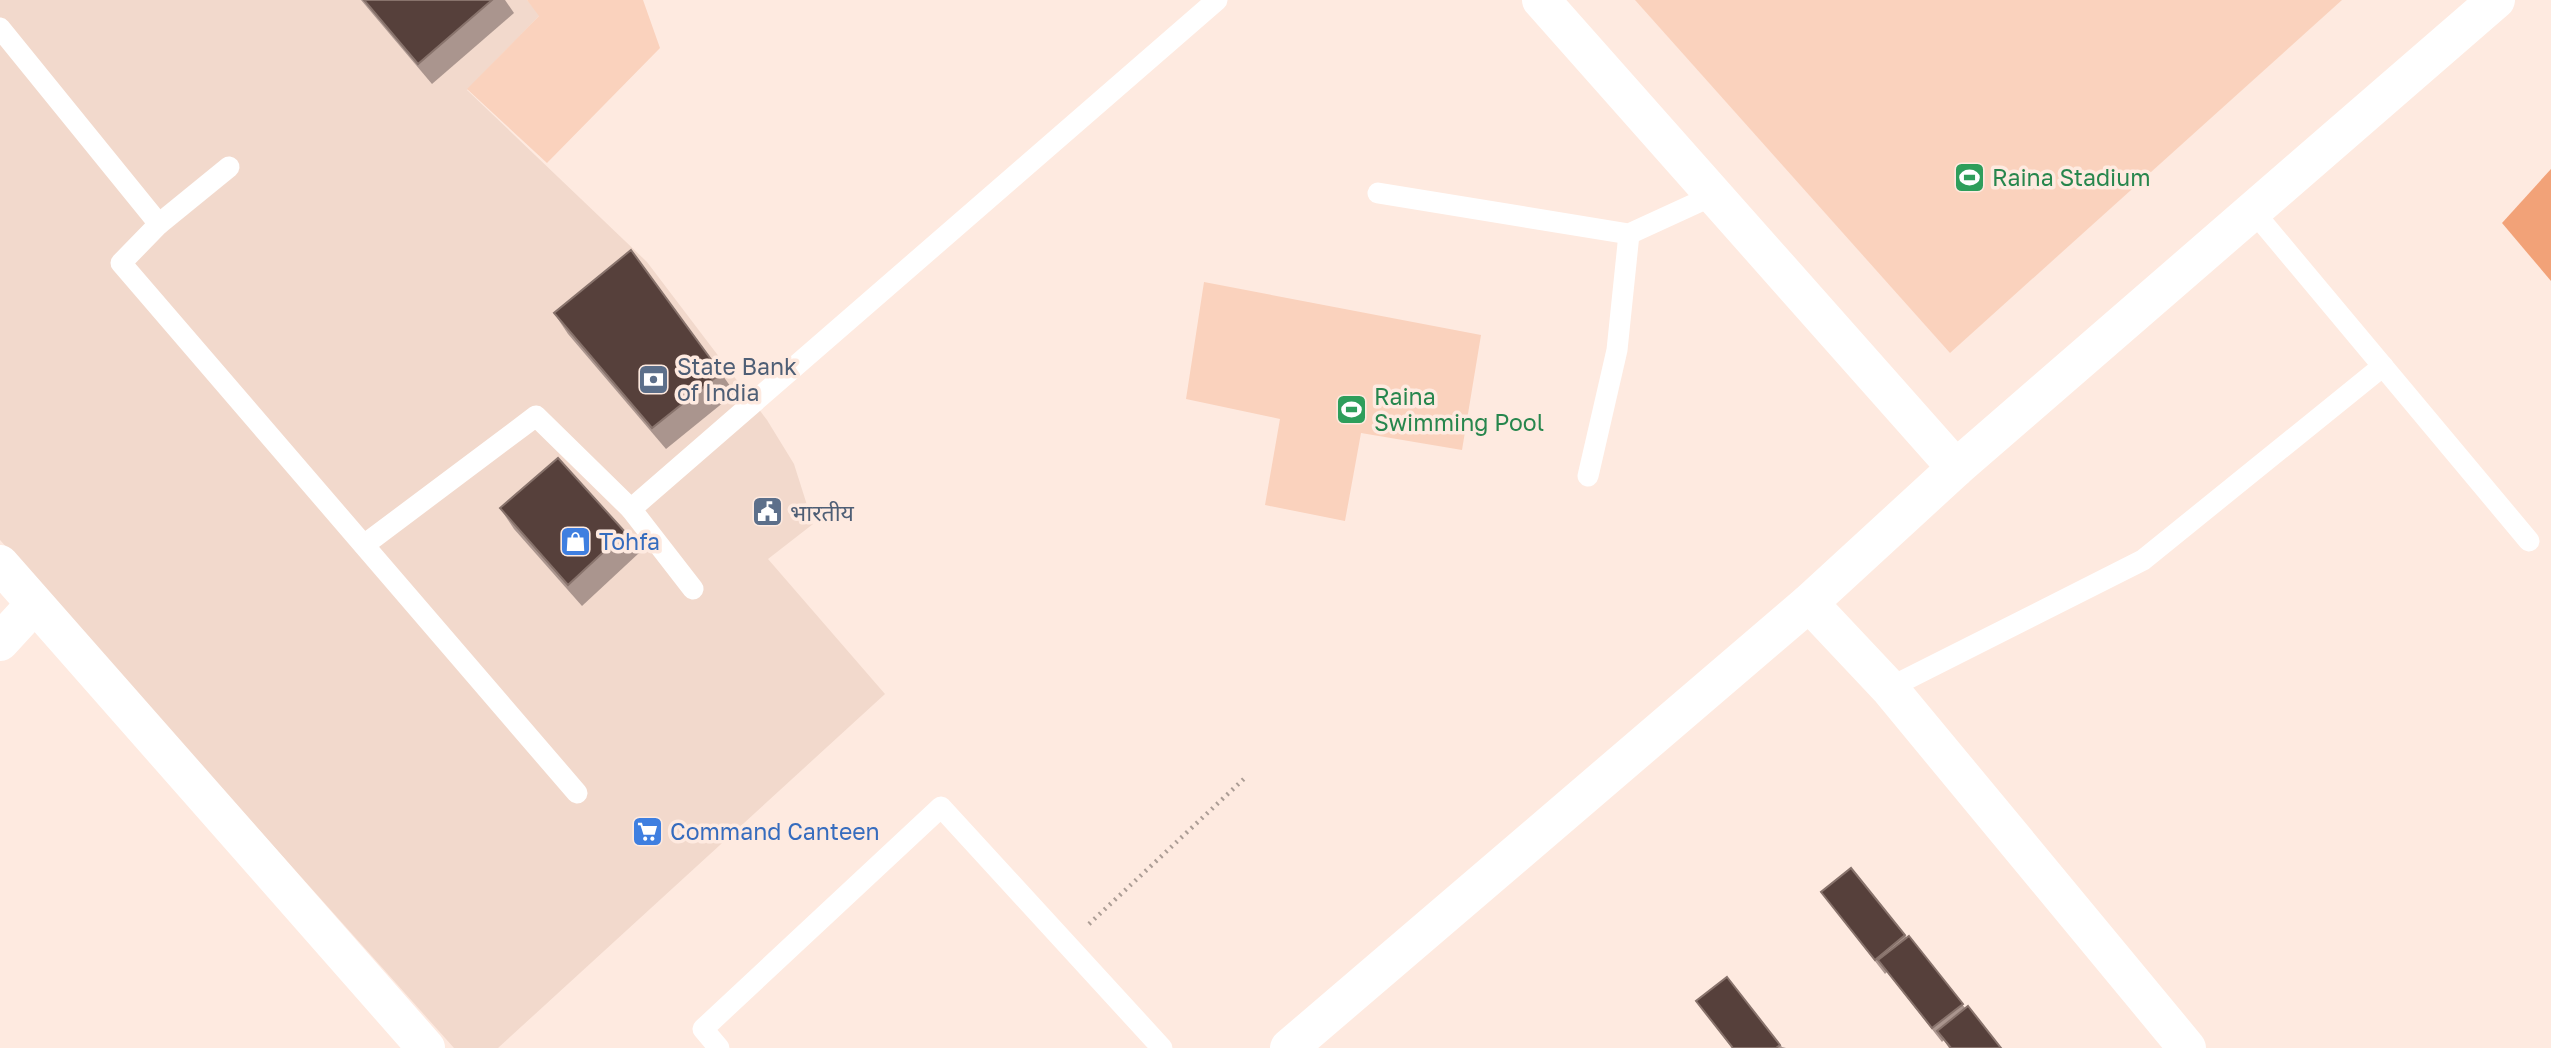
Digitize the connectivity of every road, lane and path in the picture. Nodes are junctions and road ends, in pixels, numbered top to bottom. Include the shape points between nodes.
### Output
1 (1217, 0) edge
2 (1541, 0) edge
3 (2496, 0) edge
4 (0, 28) edge
5 (229, 167) dead end
6 (1378, 193) dead end
7 (1714, 195) junction
8 (2253, 211) junction
9 (159, 224) junction
10 (1629, 234) junction
11 (2383, 366) junction
12 (1956, 468) junction
13 (1588, 476) dead end
14 (631, 509) junction
15 (2529, 541) dead end
16 (364, 545) junction
17 (0, 564) edge
18 (693, 589) dead end
19 (1808, 603) junction
20 (34, 605) junction
21 (0, 642) edge
22 (1889, 688) junction
23 (1247, 776) dead end
24 (577, 793) dead end
25 (1068, 944) junction
26 (426, 1048) edge
27 (719, 1048) edge
28 (1163, 1048) edge
29 (1289, 1048) edge
30 (2187, 1048) edge

1 - 14 lane
2 - 7 street
3 - 8 street
4 - 9 lane
5 - 9 lane
6 - 10 lane
7 - 10 lane
7 - 12 street
8 - 11 lane
8 - 12 street
9 - 16 lane via 121,263
10 - 13 lane via 1617,350
11 - 15 lane
11 - 22 lane via 2143,560
12 - 19 street
14 - 16 lane via 536,416
14 - 18 lane
16 - 24 lane
17 - 20 street
19 - 22 street
19 - 29 street
20 - 21 street
20 - 26 street
22 - 30 street
23 - 25 path
25 - 27 lane via 941,807 703,1029
25 - 28 lane

